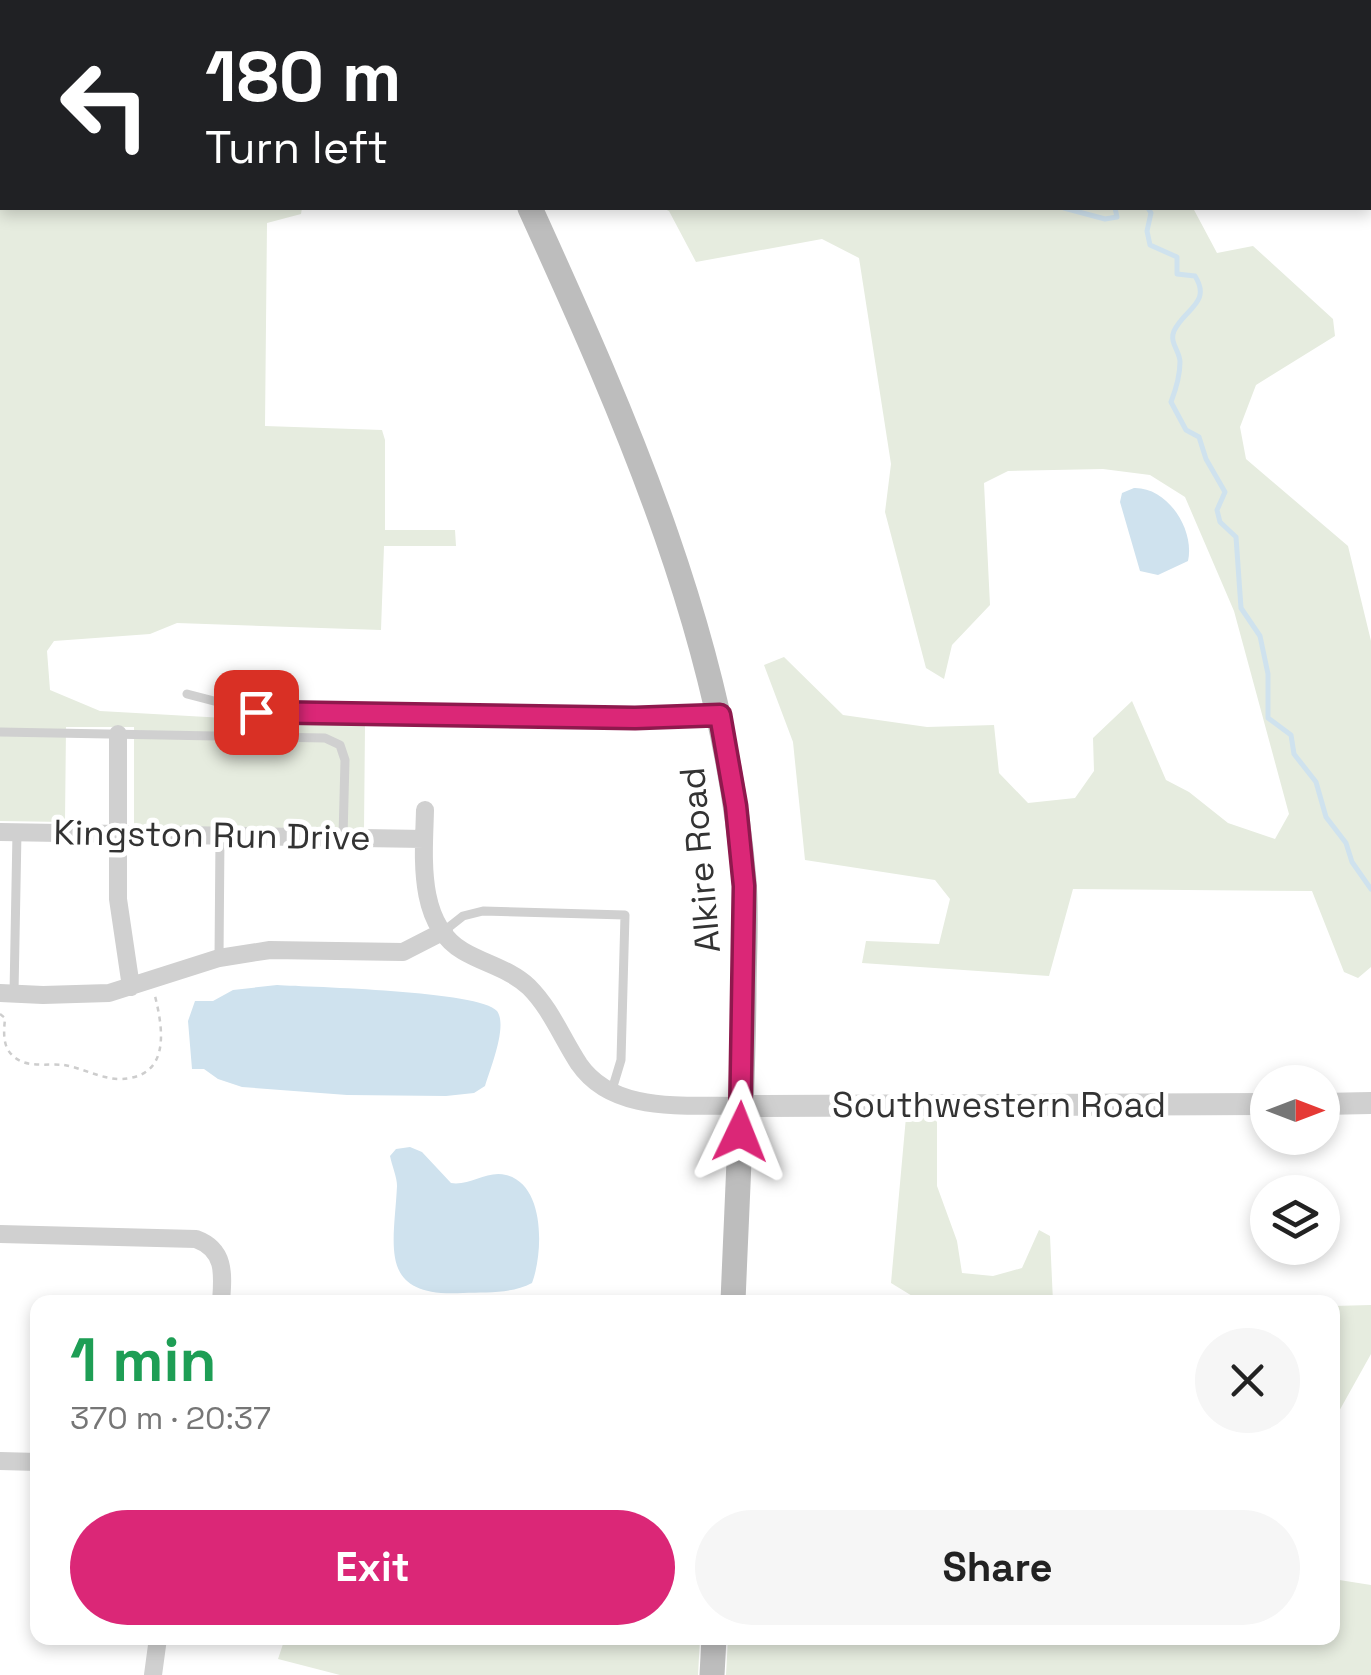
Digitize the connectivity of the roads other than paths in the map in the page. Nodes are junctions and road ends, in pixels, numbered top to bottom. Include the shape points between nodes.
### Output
1 (531, 210) edge
2 (186, 694) dead end
3 (720, 715) junction
4 (0, 732) edge
5 (118, 734) junction
6 (425, 810) dead end
7 (8, 832) edge
8 (118, 834) junction
9 (220, 835) junction
10 (342, 837) junction
11 (424, 839) junction
12 (444, 931) junction
13 (219, 958) junction
14 (130, 988) junction
15 (7, 993) edge
16 (612, 1093) junction
17 (1250, 1104) edge
18 (1340, 1104) edge
19 (1371, 1104) edge
20 (742, 1106) junction
21 (0, 1234) edge
22 (221, 1295) edge
23 (733, 1295) edge
24 (0, 1461) edge
25 (30, 1462) edge
26 (157, 1645) edge
27 (714, 1645) edge
28 (153, 1675) edge
29 (712, 1675) edge

1 - 3 main road, Alkire Road via 659,509
2 - 3 lane via 256,712
3 - 20 main road, Alkire Road via 744,886
4 - 5 lane
5 - 8 street
5 - 10 lane via 326,738 340,745 345,760
6 - 11 street
7 - 8 street, Kingston Run Drive
7 - 15 lane
8 - 9 street, Kingston Run Drive
8 - 14 street via 120,930
9 - 10 street, Kingston Run Drive
9 - 13 lane
10 - 11 street, Kingston Run Drive
11 - 12 street via 427,895
12 - 13 street via 403,952 270,950
12 - 16 street via 462,950 525,984 582,1067
12 - 16 lane via 483,910 625,916 621,1060
13 - 14 street
14 - 15 street
16 - 20 street, Southwestern Road via 633,1101
17 - 20 street, Southwestern Road
18 - 19 street
20 - 23 main road, Alkire Road
21 - 22 street via 196,1238 214,1248 221,1263
24 - 25 street
26 - 28 street
27 - 29 main road

